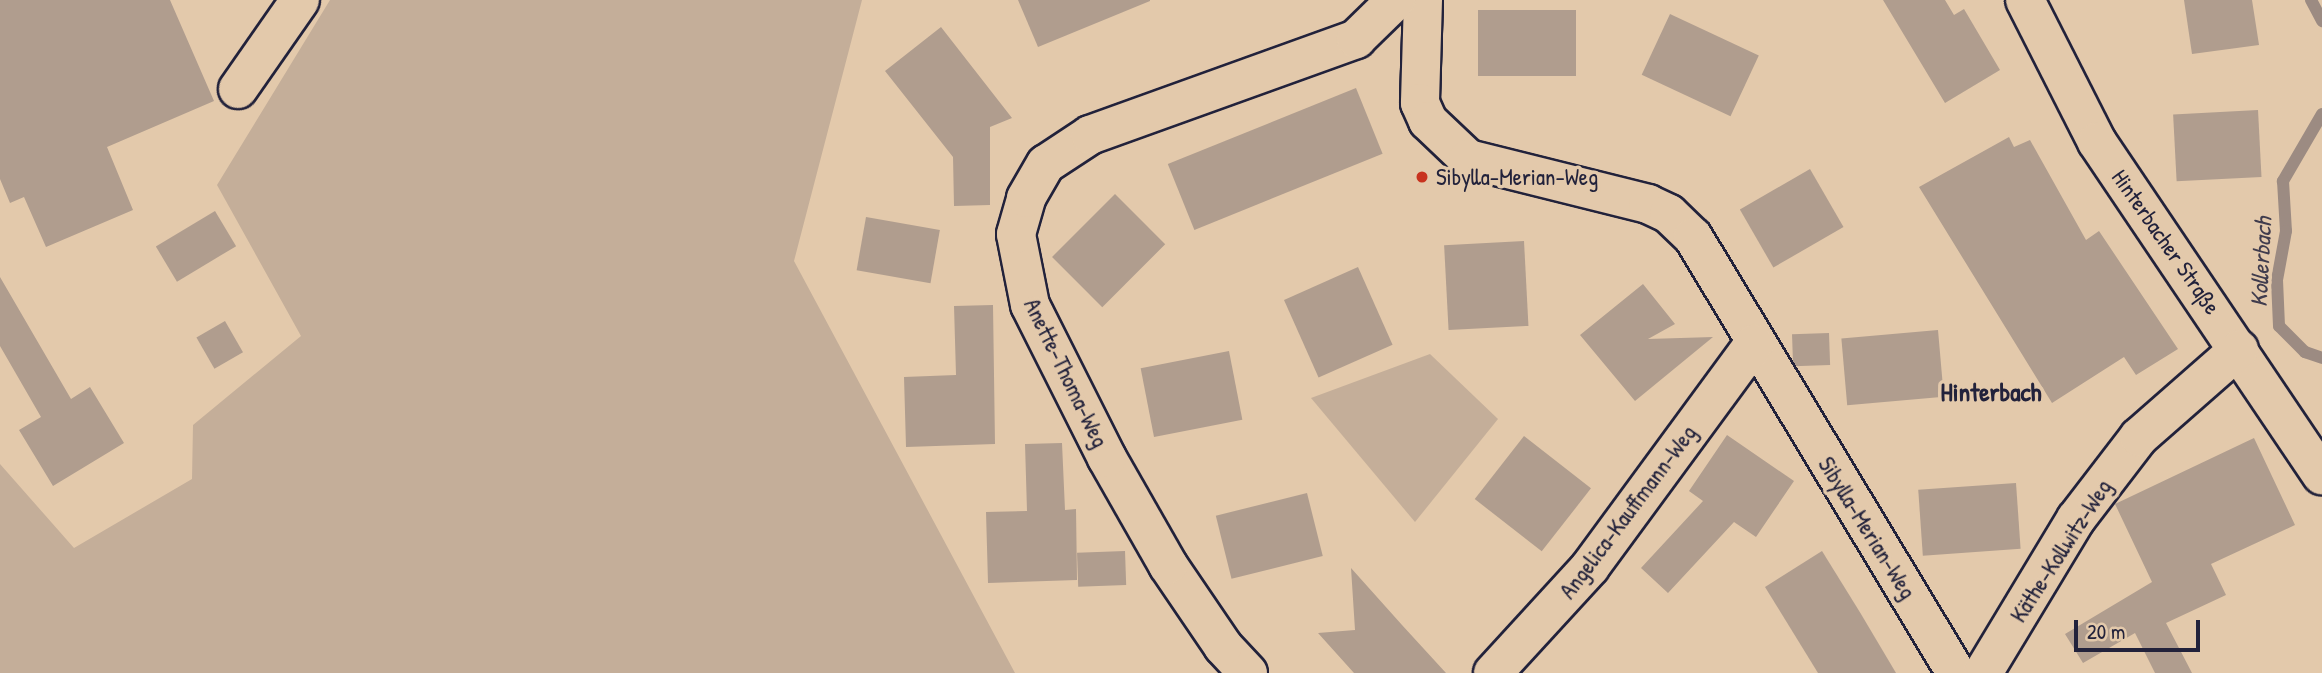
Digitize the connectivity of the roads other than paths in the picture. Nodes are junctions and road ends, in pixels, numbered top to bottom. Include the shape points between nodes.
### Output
1 (300, 0) edge
2 (1396, 0) edge
3 (1423, 0) edge
4 (2025, 0) edge
5 (1356, 39) junction
6 (1419, 71) junction
7 (237, 89) dead end
8 (1754, 344) junction
9 (2239, 349) junction
10 (2322, 475) edge
11 (1248, 673) edge
12 (1493, 673) edge
13 (1956, 673) edge
14 (1983, 673) edge

1 - 7 street
2 - 5 street, Anette-Thoma-Weg
3 - 6 street, Sibylla-Merian-Weg
4 - 9 street, Hinterbacher Straße via 2097,142
5 - 6 street via 1386,47
5 - 11 street, Anette-Thoma-Weg via 1090,135 1046,164 1026,198 1016,234 1030,305 1107,458 1168,565 1223,646
6 - 8 street, Sibylla-Merian-Weg via 1420,103 1428,121 1468,159 1648,204 1669,215 1693,237
8 - 12 street, Angelica-Kauffmann-Weg via 1590,568
8 - 13 street, Sibylla-Merian-Weg
9 - 10 street, Hinterbacher Straße
9 - 14 street, Käthe-Kollwitz-Weg via 2139,438 2076,519

